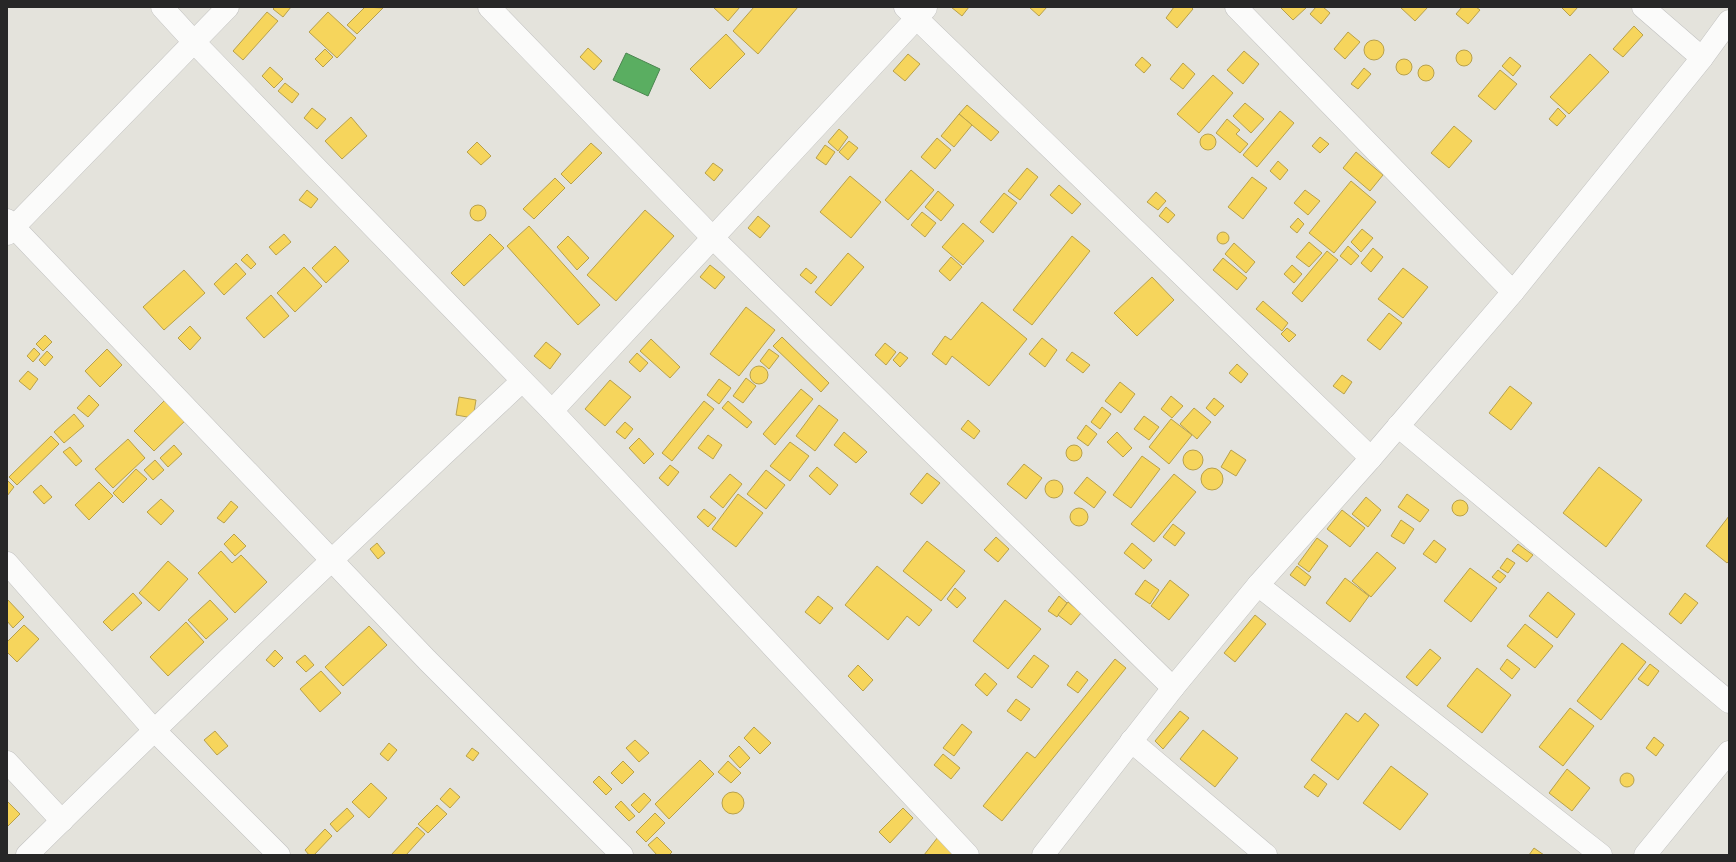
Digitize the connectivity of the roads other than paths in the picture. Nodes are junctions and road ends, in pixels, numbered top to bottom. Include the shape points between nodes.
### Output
1 (162, 7) edge
2 (228, 7) edge
3 (489, 7) edge
4 (1236, 7) edge
5 (1643, 7) edge
6 (916, 11) edge
7 (1729, 21) edge
8 (194, 42) junction
9 (1702, 58) junction
10 (9, 227) edge
11 (712, 237) junction
12 (1513, 292) junction
13 (522, 381) junction
14 (552, 410) junction
15 (1398, 426) junction
16 (1371, 458) junction
17 (331, 559) junction
18 (7, 563) edge
19 (1258, 585) junction
20 (1173, 688) junction
21 (1729, 702) edge
22 (154, 730) junction
23 (1131, 741) junction
24 (1729, 752) edge
25 (7, 762) edge
26 (62, 821) junction
27 (27, 855) edge
28 (279, 855) edge
29 (622, 855) edge
30 (968, 855) edge
31 (1042, 855) edge
32 (1266, 855) edge
33 (1601, 855) edge
34 (1645, 855) edge

1 - 8 street
2 - 8 street
3 - 11 street
4 - 12 street
5 - 9 street
6 - 11 street
6 - 16 street
7 - 9 street
8 - 10 street
8 - 13 street
9 - 12 street
10 - 17 street
11 - 14 street
11 - 20 street
12 - 15 street
13 - 14 street
13 - 17 street
14 - 30 street
15 - 16 street
15 - 21 street
16 - 19 street
17 - 22 street
17 - 29 street via 427,660
18 - 22 street
19 - 20 street
19 - 33 street
20 - 23 street
22 - 26 street
22 - 28 street
23 - 31 street
23 - 32 street
24 - 34 street
25 - 26 street
26 - 27 street

